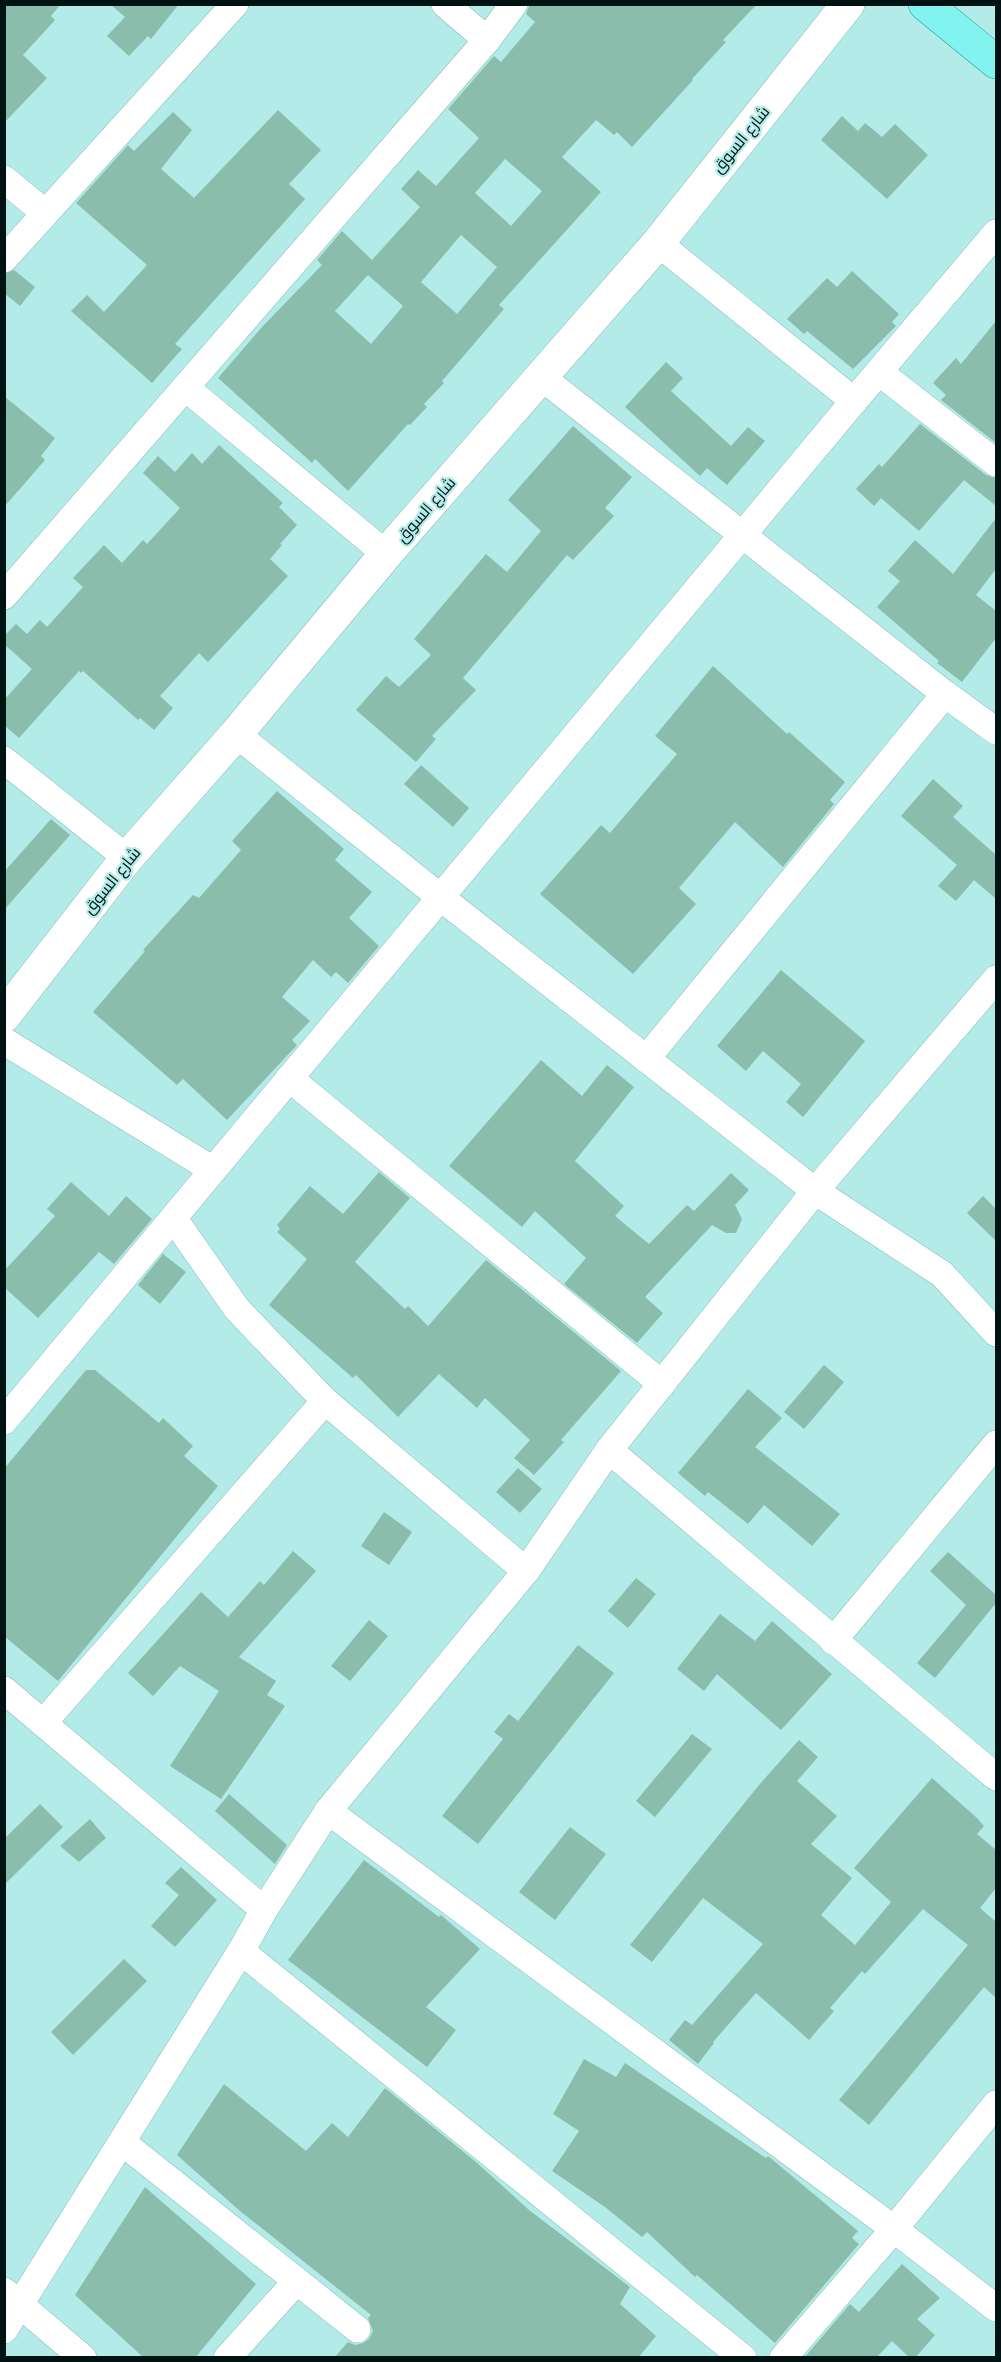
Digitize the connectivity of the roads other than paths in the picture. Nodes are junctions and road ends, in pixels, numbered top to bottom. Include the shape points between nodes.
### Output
1 (235, 4) edge
2 (446, 4) edge
3 (514, 4) edge
4 (848, 4) edge
5 (925, 4) edge
6 (486, 40) junction
7 (996, 62) edge
8 (4, 178) edge
9 (45, 213) junction
10 (996, 233) edge
11 (657, 243) junction
12 (4, 259) edge
13 (879, 372) junction
14 (540, 376) junction
15 (186, 388) junction
16 (854, 400) junction
17 (996, 464) edge
18 (743, 534) junction
19 (386, 554) junction
20 (4, 596) edge
21 (945, 694) junction
22 (996, 731) edge
23 (236, 734) junction
24 (4, 760) edge
25 (127, 858) junction
26 (440, 897) junction
27 (996, 979) edge
28 (4, 1016) edge
29 (4, 1041) edge
30 (646, 1059) junction
31 (288, 1078) junction
32 (213, 1170) junction
33 (815, 1191) junction
34 (174, 1219) junction
35 (996, 1333) edge
36 (662, 1384) junction
37 (325, 1401) junction
38 (4, 1421) edge
39 (996, 1443) edge
40 (609, 1450) junction
41 (526, 1571) junction
42 (833, 1641) junction
43 (4, 1690) edge
44 (43, 1723) junction
45 (996, 1778) edge
46 (328, 1811) junction
47 (264, 1910) junction
48 (241, 1951) junction
49 (996, 2104) edge
50 (122, 2142) junction
51 (894, 2229) junction
52 (297, 2282) junction
53 (12, 2297) edge
54 (996, 2308) edge
55 (357, 2329) dead end
56 (4, 2330) edge
57 (83, 2358) edge
58 (227, 2358) edge
59 (743, 2358) edge
60 (783, 2358) edge

1 - 9 street
2 - 6 street
3 - 6 street
4 - 11 street, شارع السوق
5 - 7 main road
6 - 15 street
8 - 9 street
9 - 12 street
10 - 13 street
11 - 14 street, شارع السوق
11 - 16 street
13 - 16 street
13 - 17 street
14 - 18 street
14 - 19 street, شارع السوق
15 - 19 street
15 - 20 street
16 - 18 street
18 - 21 street
18 - 26 street
19 - 23 street, شارع السوق
21 - 22 street
21 - 30 street
23 - 25 street, شارع السوق
23 - 26 street
24 - 25 street
25 - 28 street, شارع السوق
26 - 30 street
26 - 31 street
27 - 33 street
29 - 32 street
30 - 33 street
31 - 32 street
31 - 36 street
32 - 34 street
33 - 35 street via 942,1274
33 - 36 street
34 - 37 street via 237,1309
34 - 38 street
36 - 40 street
37 - 41 street
37 - 44 street
39 - 42 street
40 - 41 street
40 - 42 street
41 - 46 street
42 - 45 street
43 - 44 street
44 - 47 street
46 - 47 street
46 - 51 street
47 - 48 street
48 - 50 street
48 - 59 street
49 - 51 street
50 - 52 street
50 - 53 street
51 - 54 street
51 - 60 street
52 - 55 street
52 - 58 street
53 - 56 street
53 - 57 street

